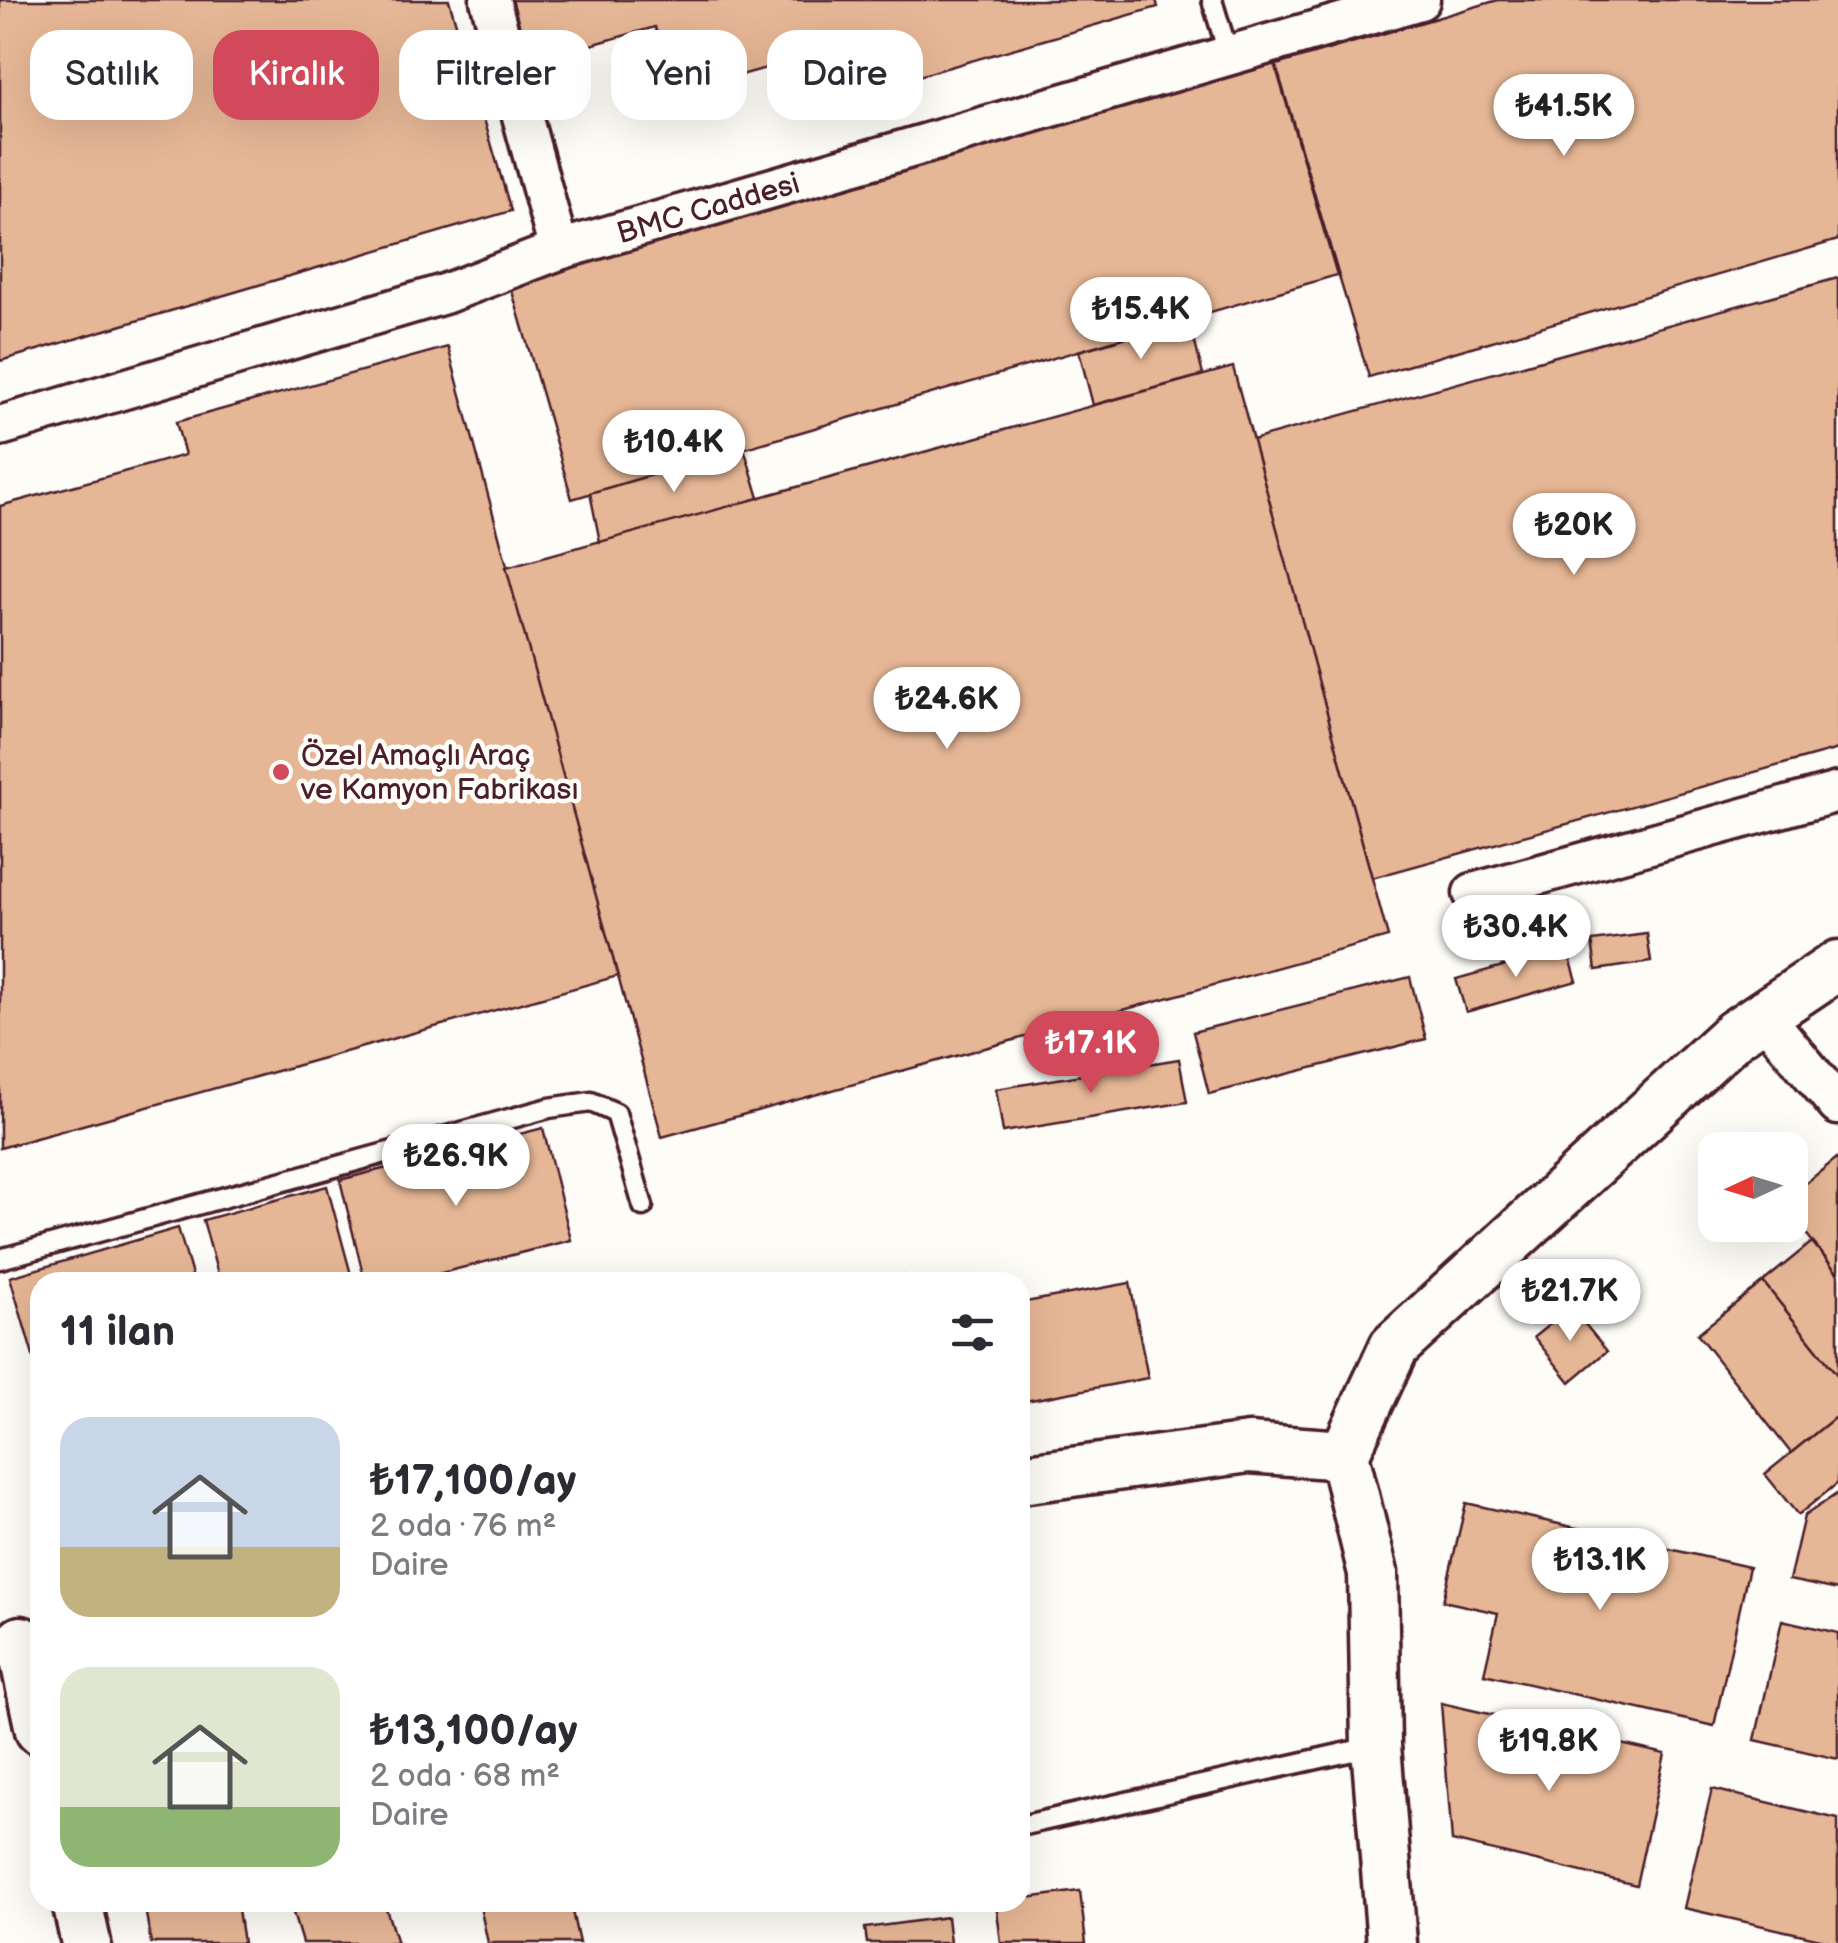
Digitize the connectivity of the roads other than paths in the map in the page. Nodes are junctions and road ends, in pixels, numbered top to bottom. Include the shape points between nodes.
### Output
1 (490, 0) edge
2 (1212, 0) edge
3 (1420, 0) edge
4 (1229, 56) junction
5 (559, 250) junction
6 (0, 426) edge
7 (1838, 792) edge
8 (1473, 894) dead end
9 (1838, 964) edge
10 (1763, 1015) junction
11 (1838, 1105) edge
12 (643, 1206) dead end
13 (0, 1259) edge
14 (1344, 1456) junction
15 (1030, 1478) edge
16 (20, 1641) edge
17 (30, 1686) edge
18 (1376, 1746) junction
19 (1030, 1824) edge
20 (79, 1912) edge
21 (86, 1943) edge
22 (1392, 1943) edge

1 - 5 street
2 - 4 lane
3 - 4 street, BMC Caddesi
4 - 5 street, BMC Caddesi
5 - 6 street, BMC Caddesi via 444,294
7 - 8 street
9 - 10 street
10 - 11 street
10 - 14 street via 1394,1347
12 - 13 lane via 616,1113 592,1102 549,1108
14 - 15 street via 1250,1448
14 - 18 street via 1373,1573
16 - 17 street
18 - 19 lane
18 - 22 street
20 - 21 street

